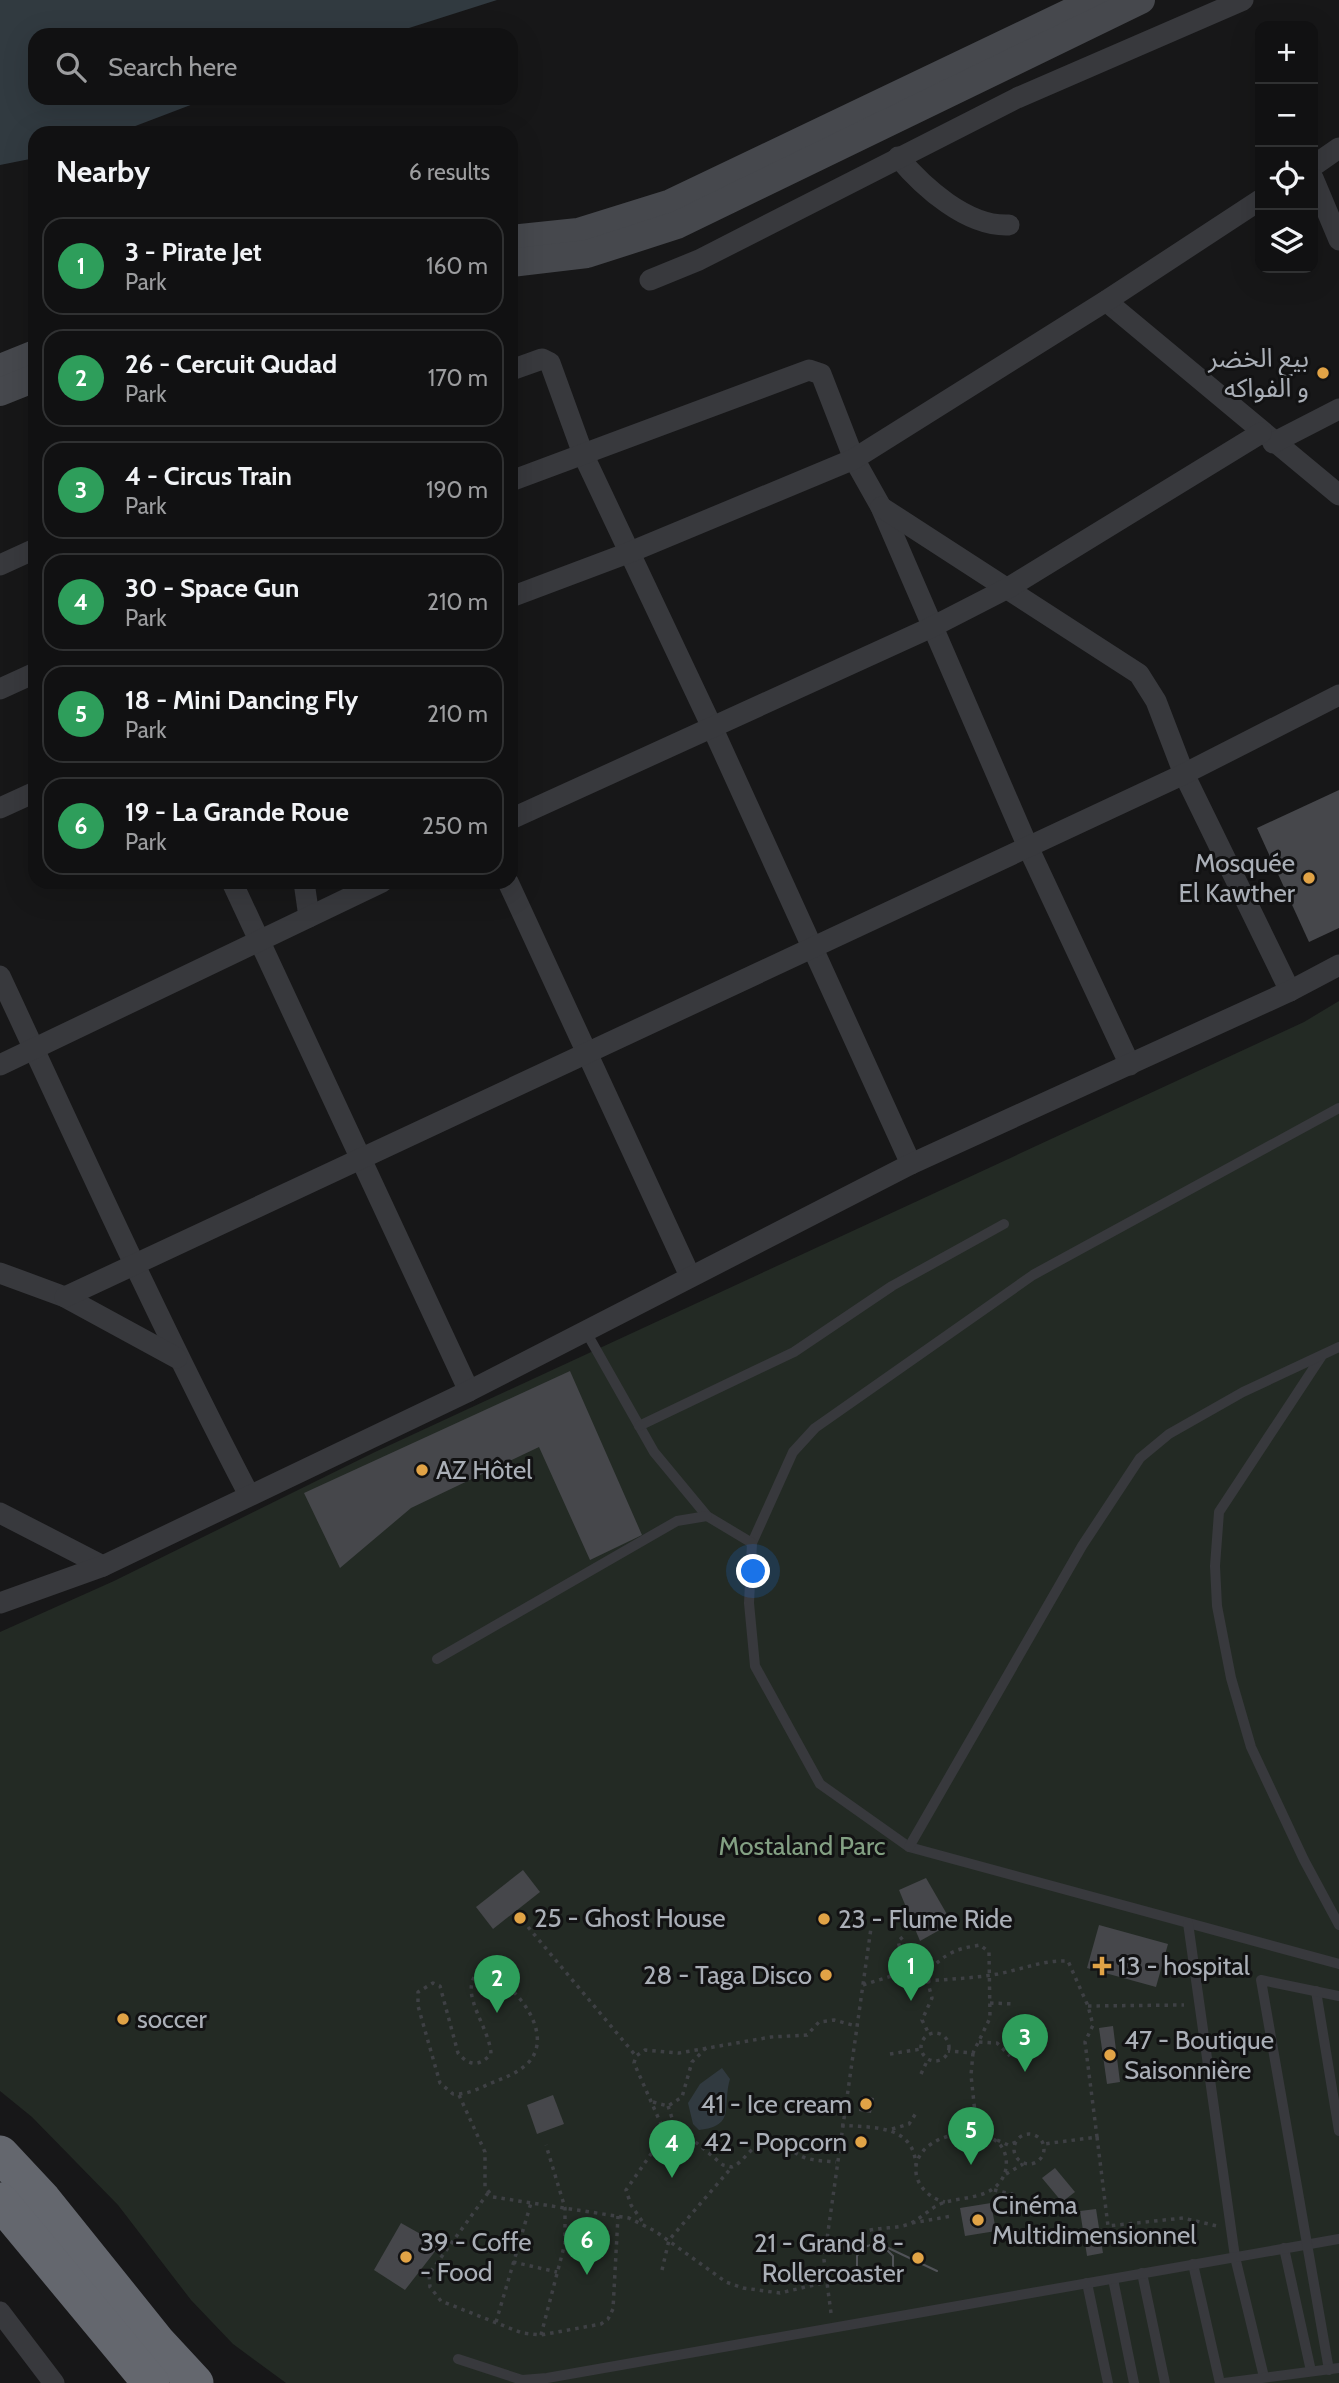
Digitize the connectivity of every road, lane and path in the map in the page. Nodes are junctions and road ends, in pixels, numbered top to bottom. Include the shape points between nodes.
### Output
1 (1096, 0) edge
2 (1141, 0) edge
3 (1243, 0) edge
4 (1339, 148) edge
5 (898, 157) junction
6 (1318, 163) edge
7 (1318, 190) edge
8 (1255, 203) edge
9 (1009, 225) dead end
10 (518, 238) edge
11 (1339, 240) edge
12 (518, 262) edge
13 (650, 280) dead end
14 (1106, 301) junction
15 (28, 357) edge
16 (0, 368) edge
17 (518, 368) edge
18 (28, 381) edge
19 (0, 392) edge
20 (1339, 409) edge
21 (1267, 438) junction
22 (583, 454) junction
23 (854, 459) junction
24 (518, 478) edge
25 (1339, 495) edge
26 (881, 507) junction
27 (28, 552) edge
28 (628, 553) junction
29 (0, 565) edge
30 (1007, 588) junction
31 (518, 594) edge
32 (932, 626) junction
33 (28, 676) edge
34 (0, 689) edge
35 (1339, 695) edge
36 (712, 727) junction
37 (1184, 774) junction
38 (28, 795) edge
39 (0, 808) edge
40 (518, 817) edge
41 (1028, 847) junction
42 (235, 889) edge
43 (305, 889) edge
44 (368, 889) edge
45 (511, 889) edge
46 (309, 918) junction
47 (260, 942) junction
48 (813, 947) junction
49 (1339, 965) edge
50 (0, 976) edge
51 (1290, 991) junction
52 (34, 1049) junction
53 (588, 1052) junction
54 (0, 1065) edge
55 (1130, 1065) junction
56 (1339, 1108) edge
57 (362, 1158) junction
58 (911, 1164) junction
59 (1004, 1224) dead end
60 (136, 1263) junction
61 (0, 1273) edge
62 (690, 1276) junction
63 (65, 1297) junction
64 (585, 1330) junction
65 (1339, 1347) edge
66 (1322, 1355) junction
67 (177, 1358) junction
68 (469, 1391) junction
69 (639, 1426) junction
70 (248, 1495) junction
71 (0, 1513) edge
72 (708, 1516) junction
73 (752, 1543) junction
74 (103, 1566) junction
75 (0, 1603) edge
76 (437, 1660) dead end
77 (909, 1847) junction
78 (1188, 1923) junction
79 (1339, 1926) edge
80 (528, 1927) dead end
81 (871, 1928) dead end
82 (904, 1936) dead end
83 (1339, 1964) edge
84 (905, 1967) junction
85 (925, 1971) junction
86 (989, 1975) junction
87 (927, 1981) junction
88 (863, 1985) junction
89 (1316, 1991) junction
90 (1339, 1996) edge
91 (990, 2003) junction
92 (1015, 2004) dead end
93 (1200, 2005) junction
94 (1088, 2006) junction
95 (856, 2026) junction
96 (929, 2034) junction
97 (979, 2042) junction
98 (706, 2048) junction
99 (921, 2049) junction
100 (948, 2051) junction
101 (973, 2053) junction
102 (890, 2054) dead end
103 (636, 2056) junction
104 (1010, 2056) dead end
105 (928, 2059) junction
106 (921, 2074) dead end
107 (458, 2095) junction
108 (653, 2102) junction
109 (668, 2106) junction
110 (916, 2113) dead end
111 (841, 2125) junction
112 (681, 2130) junction
113 (890, 2130) junction
114 (1339, 2131) edge
115 (977, 2132) junction
116 (1097, 2137) junction
117 (996, 2139) junction
118 (660, 2141) junction
119 (1016, 2142) junction
120 (1044, 2144) junction
121 (545, 2146) dead end
122 (0, 2154) edge
123 (836, 2162) junction
124 (1025, 2164) junction
125 (732, 2167) junction
126 (916, 2168) junction
127 (1004, 2175) junction
128 (992, 2190) junction
129 (488, 2193) junction
130 (0, 2201) edge
131 (945, 2202) junction
132 (530, 2203) junction
133 (565, 2208) junction
134 (1028, 2211) dead end
135 (618, 2216) junction
136 (952, 2216) dead end
137 (643, 2223) junction
138 (910, 2224) junction
139 (1231, 2229) junction
140 (1339, 2239) edge
141 (669, 2240) junction
142 (1307, 2245) junction
143 (1283, 2248) junction
144 (825, 2252) junction
145 (1235, 2257) junction
146 (513, 2262) junction
147 (1193, 2264) junction
148 (662, 2270) dead end
149 (557, 2272) junction
150 (1142, 2273) junction
151 (1113, 2279) junction
152 (827, 2282) junction
153 (1087, 2283) junction
154 (0, 2312) edge
155 (495, 2322) junction
156 (834, 2329) junction
157 (541, 2335) junction
158 (458, 2359) dead end
159 (1334, 2369) edge
160 (1311, 2371) junction
161 (1264, 2377) junction
162 (54, 2383) edge
163 (151, 2383) edge
164 (195, 2383) edge
165 (1108, 2383) edge
166 (1134, 2383) edge
167 (1165, 2383) edge
168 (1222, 2383) edge

1 - 10 street via 671,203 578,232
2 - 12 street via 677,225 587,254
3 - 5 street via 1059,78
4 - 6 street
5 - 9 street via 943,199 990,225
5 - 13 street via 699,260
7 - 11 street
8 - 14 street
14 - 21 street
14 - 23 street
15 - 16 street
17 - 22 street via 542,359 550,363
18 - 19 street
20 - 21 street
21 - 25 street
21 - 30 street
22 - 23 street via 815,370 821,374
22 - 24 street
22 - 28 street
23 - 26 street
23 - 28 street
26 - 30 street
26 - 32 street
27 - 29 street
28 - 31 street
28 - 36 street
30 - 32 street
30 - 37 street via 1139,674 1156,701
32 - 36 street
32 - 41 street
33 - 34 street
35 - 37 street
36 - 40 street
36 - 48 street
37 - 41 street
37 - 51 street
38 - 39 street
41 - 48 street
41 - 55 street
42 - 47 street
43 - 46 street
44 - 46 street
45 - 53 street
46 - 47 street
47 - 52 street
47 - 57 street
48 - 53 street
48 - 58 street
49 - 51 street
50 - 52 street
51 - 55 street
52 - 54 street
52 - 60 street
53 - 57 street
53 - 62 street
55 - 58 street
56 - 73 lane via 1033,1275 815,1428 793,1452
57 - 60 street
57 - 68 street
58 - 62 street
59 - 69 lane via 892,1286 794,1352
60 - 63 street
60 - 67 street
61 - 63 street
62 - 64 street
63 - 67 street
64 - 68 street
64 - 69 lane
65 - 66 lane
66 - 77 lane via 1243,1392 1169,1434 1140,1458 1082,1546
66 - 79 lane via 1219,1513 1215,1566 1217,1606 1229,1666 1251,1746
67 - 70 street
68 - 70 street
69 - 72 lane via 654,1452
70 - 74 street
71 - 74 street
72 - 73 lane
72 - 76 lane via 677,1521
73 - 77 lane via 749,1603 755,1666 820,1784
74 - 75 street
77 - 78 lane
78 - 83 lane
78 - 93 lane
80 - 103 path
81 - 88 path
82 - 84 path via 898,1941
84 - 85 path
84 - 88 path via 901,1973
85 - 86 path via 949,1953 980,1945 989,1952
85 - 87 path
86 - 87 path
86 - 91 path
86 - 94 path via 1025,1969 1045,1960 1068,1961
87 - 96 path via 932,1998 922,2020
88 - 95 path
89 - 90 lane
89 - 114 lane
89 - 142 lane via 1261,1980
91 - 92 path
91 - 97 path via 990,2018
93 - 94 path
93 - 139 lane
94 - 116 path via 1093,2025 1085,2042
95 - 98 path via 834,2020 819,2022 807,2035
95 - 111 path
96 - 99 path
96 - 100 path via 942,2035
97 - 101 path
97 - 104 path via 997,2043
98 - 103 path via 679,2053 645,2050
98 - 109 path via 692,2062 682,2097
99 - 102 path
99 - 105 path
100 - 101 path
100 - 105 path via 940,2060
101 - 115 path
103 - 108 path via 634,2063
105 - 106 path
107 - 107 path via 514,2073 528,2063 537,2044 530,2011 500,1978 486,1973 475,1976 471,1989 473,2004 490,2038 491,2054 483,2063 465,2062 458,2053 440,1986 433,1983 418,1992 440,2083
107 - 129 path via 485,2152
108 - 109 path
108 - 118 path via 661,2124
109 - 112 path
110 - 113 path via 909,2124
111 - 113 path
111 - 123 path
112 - 118 path
112 - 125 path via 723,2165
113 - 126 path via 901,2134 912,2147
115 - 117 path
115 - 126 path via 931,2144
116 - 120 path
116 - 139 path via 1108,2226 1183,2218
117 - 119 path via 1008,2145
117 - 127 path via 1006,2156
118 - 137 path via 626,2190
119 - 120 path via 1034,2134
119 - 124 path via 1015,2155
120 - 124 path via 1043,2157
121 - 133 path
122 - 164 highway
123 - 125 path via 801,2156 772,2142 761,2143
123 - 144 path
124 - 127 path
125 - 141 path
126 - 131 path via 920,2187
127 - 128 path
128 - 131 path
128 - 134 path via 1012,2194
129 - 132 path
129 - 155 path via 429,2274 430,2287 441,2301
130 - 163 highway
131 - 138 path
132 - 133 path
132 - 146 path
133 - 135 path
133 - 149 path via 565,2243
135 - 137 path
135 - 157 path via 613,2309 608,2319
136 - 138 path
137 - 141 path
138 - 144 path via 865,2231 846,2248
139 - 145 lane
140 - 142 lane
141 - 148 path
141 - 152 path via 726,2282 743,2288 780,2293
142 - 143 lane
142 - 159 lane
143 - 145 lane
143 - 160 lane
144 - 152 path
145 - 147 lane
145 - 161 lane
146 - 149 path
146 - 155 path
147 - 150 lane
147 - 168 lane
149 - 157 path
150 - 151 lane
150 - 167 lane
151 - 153 lane
151 - 166 lane
152 - 156 path
153 - 156 lane
153 - 165 lane
154 - 162 street
155 - 157 path
156 - 158 lane via 522,2380
159 - 160 lane
160 - 161 lane
161 - 168 lane

